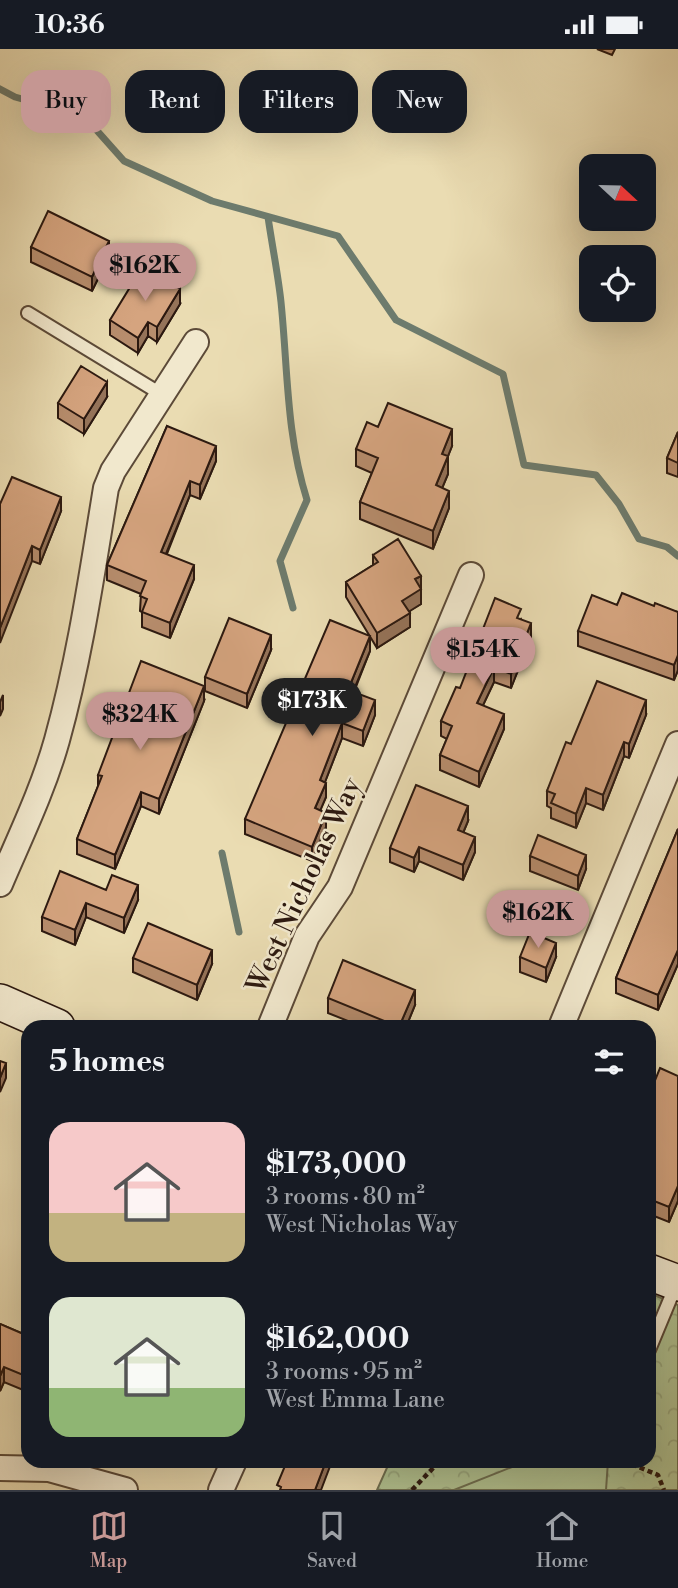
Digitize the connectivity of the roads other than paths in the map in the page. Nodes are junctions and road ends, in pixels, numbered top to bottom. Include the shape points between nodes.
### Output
1 (28, 313) dead end
2 (196, 342) dead end
3 (161, 394) junction
4 (471, 575) dead end
5 (675, 760) edge
6 (0, 884) edge
7 (0, 1002) edge
8 (41, 1020) edge
9 (273, 1020) edge
10 (564, 1020) edge
11 (668, 1279) edge
12 (656, 1324) edge
13 (0, 1468) edge
14 (231, 1468) edge
15 (125, 1490) edge
16 (221, 1490) edge

1 - 3 lane
2 - 3 street
3 - 6 street via 122,452 106,488 79,650 44,779
4 - 9 street, West Nicholas Way via 340,887 307,936
5 - 10 street
7 - 8 street
11 - 12 lane
13 - 15 street via 49,1469
14 - 16 street

